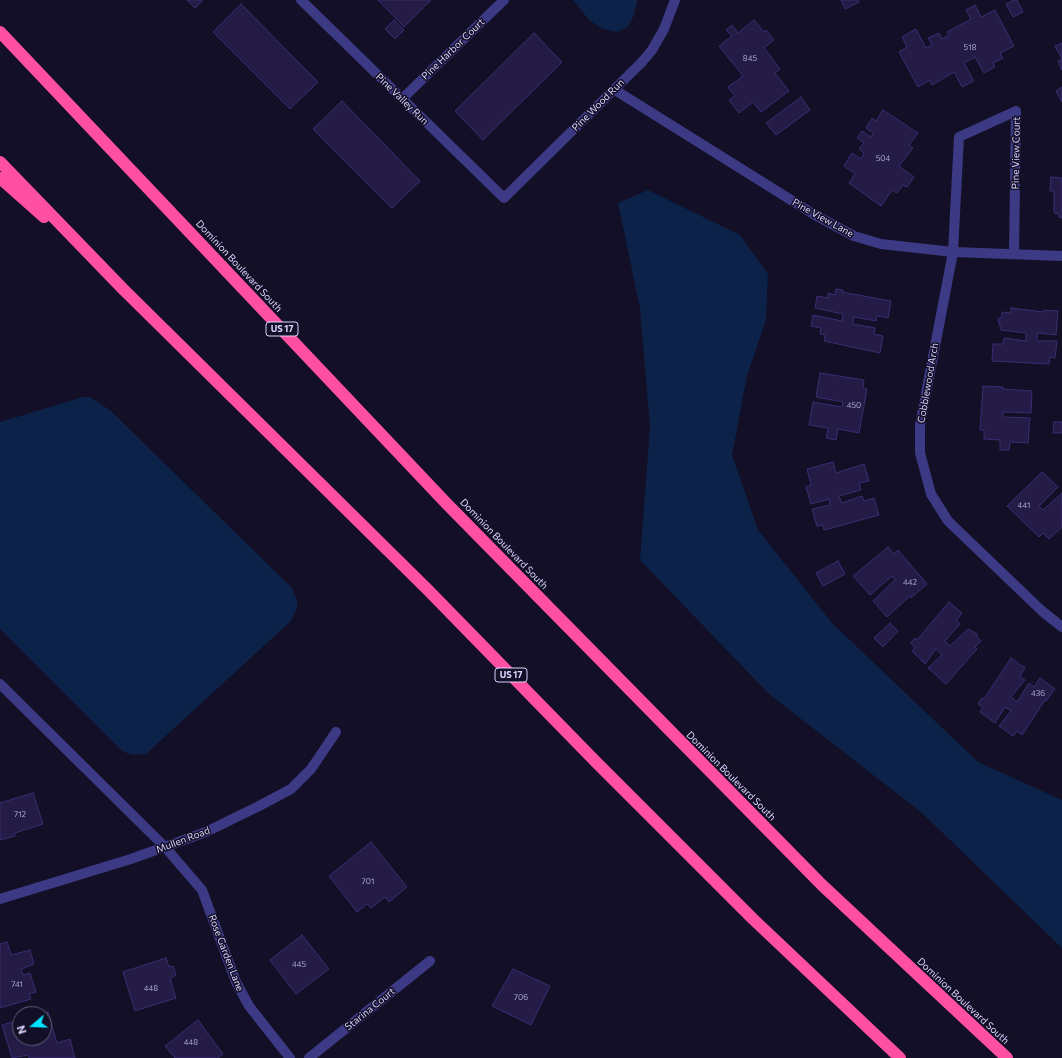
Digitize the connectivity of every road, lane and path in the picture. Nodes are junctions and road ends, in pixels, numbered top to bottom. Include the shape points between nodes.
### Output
1 (301, 0) edge
2 (504, 0) edge
3 (675, 0) edge
4 (0, 23) edge
5 (0, 32) edge
6 (34, 66) junction
7 (614, 90) junction
8 (402, 99) junction
9 (0, 162) edge
10 (0, 178) edge
11 (504, 198) joint
12 (953, 252) junction
13 (1014, 253) junction
14 (1062, 256) edge
15 (123, 289) junction
16 (1062, 627) edge
17 (0, 684) edge
18 (336, 732) dead end
19 (165, 847) junction
20 (0, 899) edge
21 (430, 961) dead end
22 (290, 1058) edge
23 (309, 1058) edge
24 (900, 1058) edge
25 (1007, 1058) edge

1 - 8 street, Pine Valley Run
2 - 8 street, Pine Harbor Court
3 - 7 street, Pine Wood Run via 664,29 652,50
4 - 6 highway
5 - 6 highway, Dominion Boulevard South / US 17
6 - 25 highway, Dominion Boulevard South / US 17 via 447,504 822,885
7 - 11 street, Pine Wood Run
7 - 12 street, Pine View Lane via 815,215 854,236 881,244
8 - 11 street, Pine Valley Run
9 - 15 highway
10 - 15 highway
12 - 13 street, Pine View Lane
12 - 13 street, Pine View Court via 959,138 1016,111
12 - 16 street, Cobblewood Arch via 920,425 920,453 931,494 948,521
13 - 14 street, Pine View Lane
15 - 24 highway, US 17 via 428,590 594,761 753,919
17 - 19 street, Rose Garden Lane
18 - 19 street, Mullen Road via 311,769 291,789 206,832
19 - 20 street, Mullen Road
19 - 22 street, Rose Garden Lane via 202,890 236,982 249,1006
21 - 23 street, Starina Court

